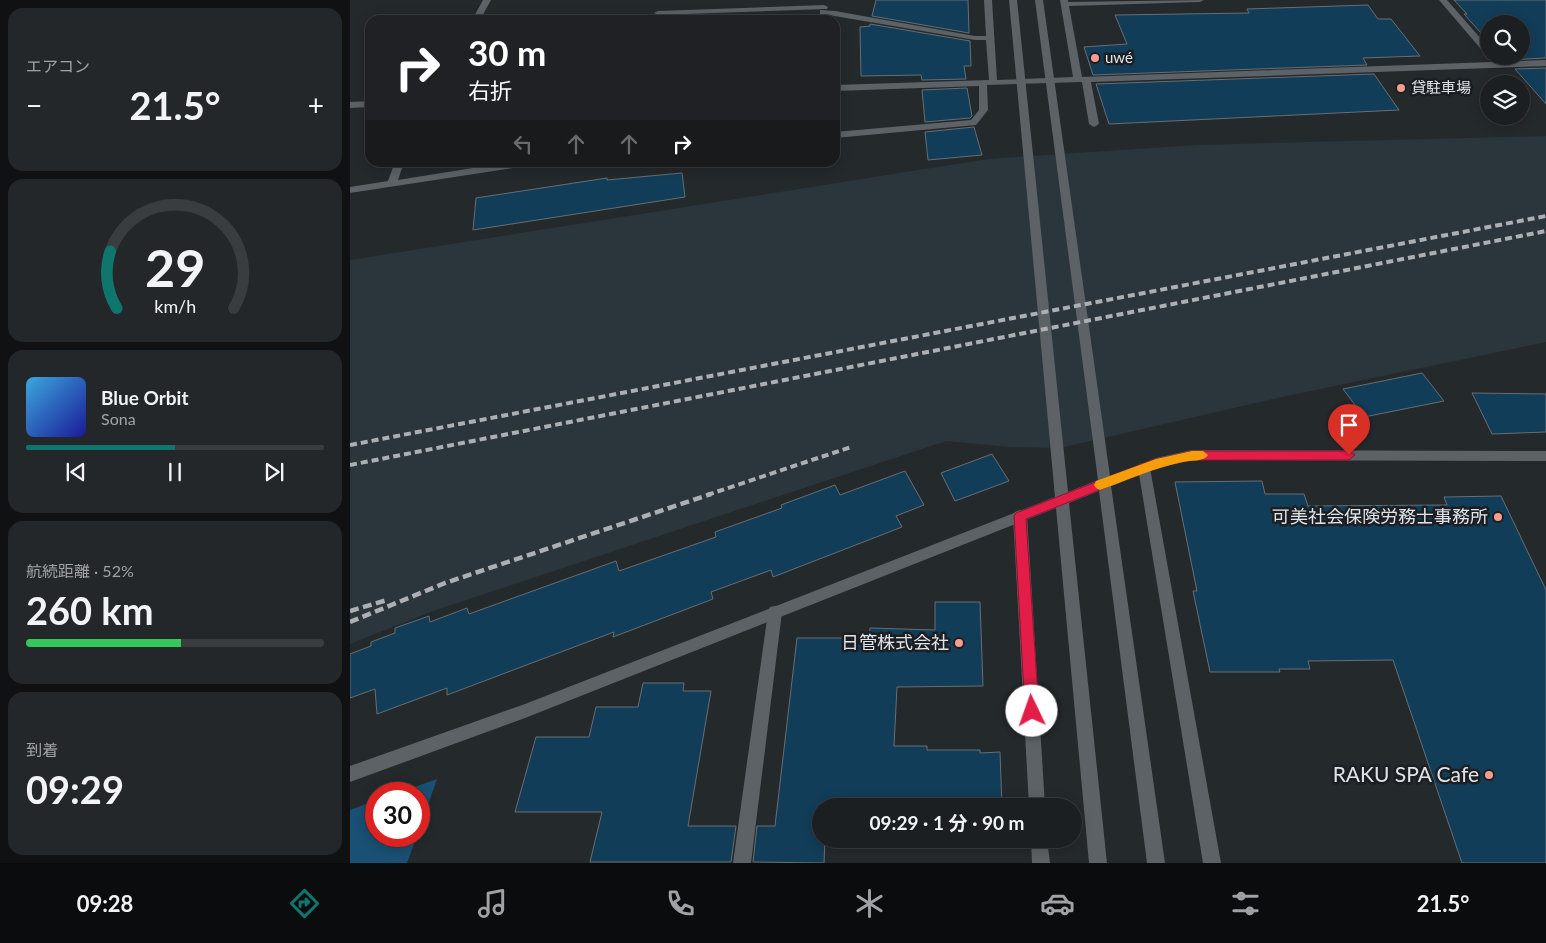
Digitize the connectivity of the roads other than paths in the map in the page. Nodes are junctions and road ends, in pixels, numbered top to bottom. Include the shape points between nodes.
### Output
1 (487, 0) edge
2 (988, 0) edge
3 (1200, 0) edge
4 (1443, 0) edge
5 (1065, 2) edge
6 (1014, 5) edge
7 (1040, 5) edge
8 (824, 10) edge
9 (658, 13) edge
10 (479, 15) edge
11 (990, 38) junction
12 (1480, 42) edge
13 (1530, 63) edge
14 (1546, 63) edge
15 (1480, 65) edge
16 (1082, 80) junction
17 (993, 82) junction
18 (983, 83) junction
19 (840, 88) edge
20 (365, 104) edge
21 (350, 105) edge
22 (1094, 124) dead end
23 (840, 135) edge
24 (398, 167) edge
25 (499, 167) edge
26 (394, 183) junction
27 (350, 190) edge
28 (1546, 456) edge
29 (1144, 468) junction
30 (1020, 516) junction
31 (775, 612) junction
32 (350, 774) edge
33 (1037, 798) edge
34 (1040, 848) edge
35 (742, 863) edge
36 (1041, 863) edge
37 (1098, 863) edge
38 (1156, 863) edge
39 (1212, 863) edge

1 - 10 street
2 - 11 street
3 - 5 street
4 - 12 street
5 - 16 street
6 - 37 street
7 - 38 street
8 - 9 street
8 - 11 street
11 - 17 street
13 - 14 street
15 - 16 street
16 - 17 street
16 - 22 street
17 - 18 street
18 - 19 street
18 - 23 street via 984,112 973,124
20 - 21 street
24 - 26 street
25 - 26 street
26 - 27 street
28 - 29 street via 1192,455
29 - 30 street
29 - 39 street
30 - 31 street
30 - 33 street
31 - 32 street via 525,710
31 - 35 street
34 - 36 street

